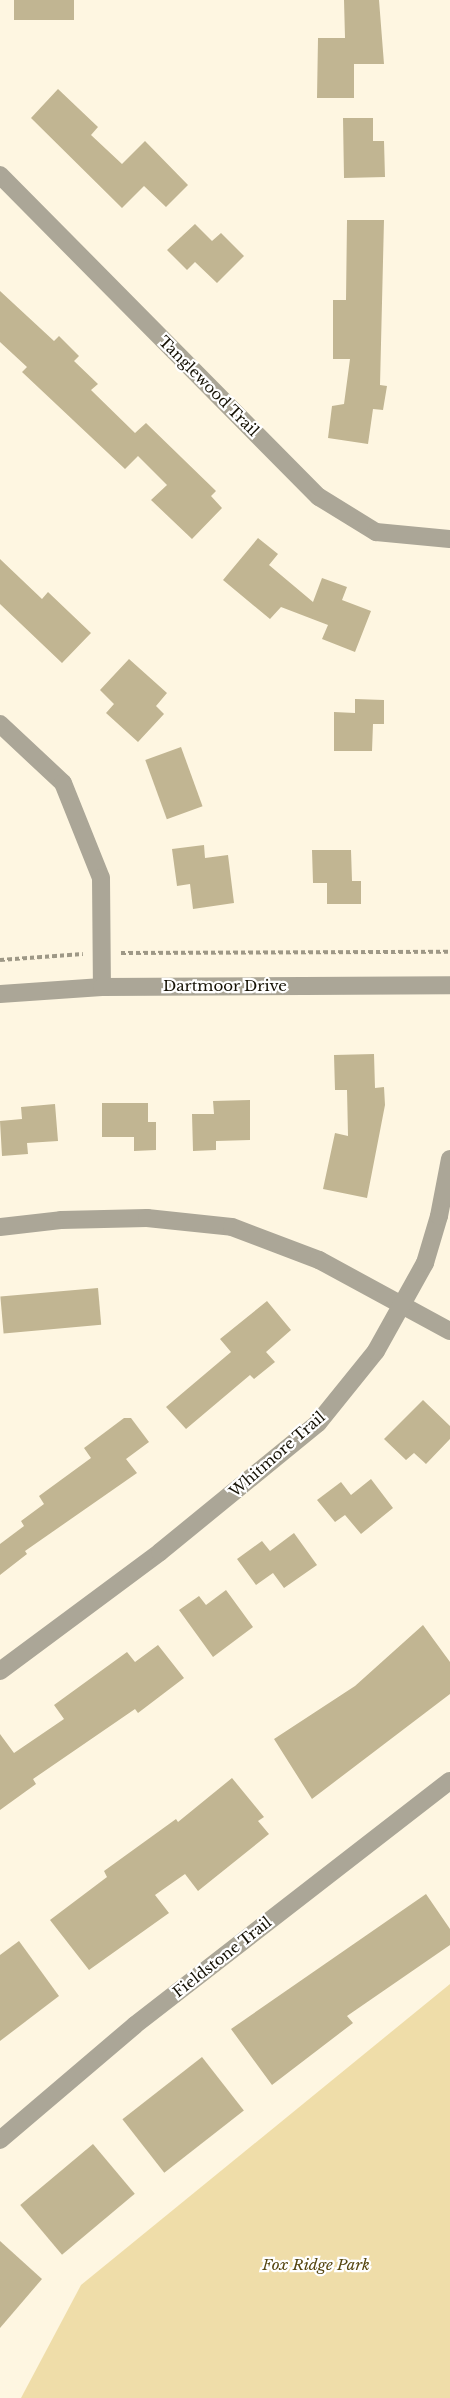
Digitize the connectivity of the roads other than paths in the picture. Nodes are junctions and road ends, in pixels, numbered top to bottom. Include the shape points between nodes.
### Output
1 (0, 175) edge
2 (450, 539) edge
3 (0, 724) edge
4 (450, 985) edge
5 (102, 987) junction
6 (0, 994) edge
7 (450, 1159) edge
8 (0, 1227) edge
9 (402, 1307) junction
10 (450, 1331) edge
11 (0, 1671) edge
12 (450, 1781) edge
13 (0, 2139) edge

1 - 2 street, Tanglewood Trail via 320,497 376,532
3 - 5 street via 63,783 100,878
4 - 5 street, Dartmoor Drive
5 - 6 street, Dartmoor Drive
7 - 9 street, Whitmore Trail via 440,1216 425,1263
8 - 9 street via 61,1220 147,1218 232,1227 319,1260
9 - 10 street
9 - 11 street, Whitmore Trail via 376,1351 318,1422 160,1552
12 - 13 street, Fieldstone Trail via 135,2025

